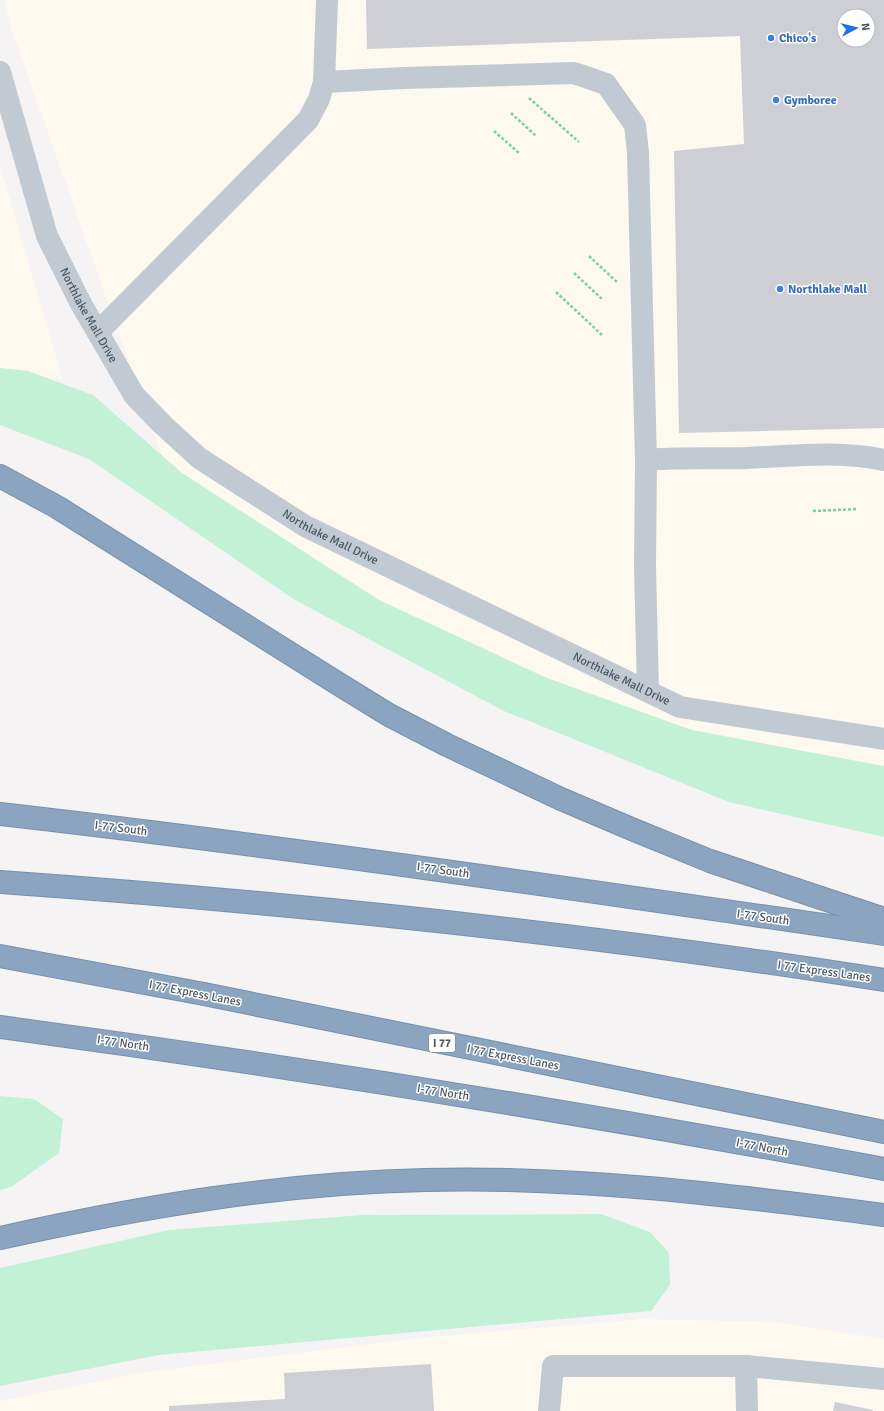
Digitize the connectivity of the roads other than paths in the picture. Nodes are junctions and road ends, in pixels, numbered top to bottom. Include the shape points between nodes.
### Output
1 (327, 0) edge
2 (0, 72) edge
3 (324, 82) junction
4 (98, 332) junction
5 (646, 460) junction
6 (884, 460) edge
7 (0, 476) edge
8 (648, 691) junction
9 (884, 739) edge
10 (0, 814) edge
11 (0, 882) edge
12 (884, 919) edge
13 (884, 934) edge
14 (0, 956) edge
15 (884, 980) edge
16 (0, 1027) edge
17 (884, 1132) edge
18 (884, 1170) edge
19 (884, 1215) edge
20 (0, 1238) edge
21 (746, 1366) junction
22 (884, 1379) edge
23 (549, 1411) edge
24 (747, 1411) edge

1 - 3 street
2 - 4 street, Northlake Mall Drive via 46,236
3 - 4 street via 319,100 308,120
3 - 5 street via 574,73 606,84 635,125 638,146
4 - 8 street, Northlake Mall Drive via 134,394 162,424 199,458 269,504 324,536
5 - 6 street via 810,455 870,457
5 - 8 street
7 - 12 highway via 57,507 389,715 447,745 561,799 641,833 772,883
8 - 9 street, Northlake Mall Drive via 680,706
10 - 13 highway, I-77 South via 475,874
11 - 15 highway, I 77 Express Lanes via 140,892 469,924 782,964
14 - 17 highway, I 77 Express Lanes / I 77 via 204,994
16 - 18 highway, I-77 North via 488,1099
19 - 20 highway via 759,1198 618,1185 554,1181 423,1180 279,1190 212,1198 139,1209
21 - 22 street
21 - 23 street via 553,1366
21 - 24 street

